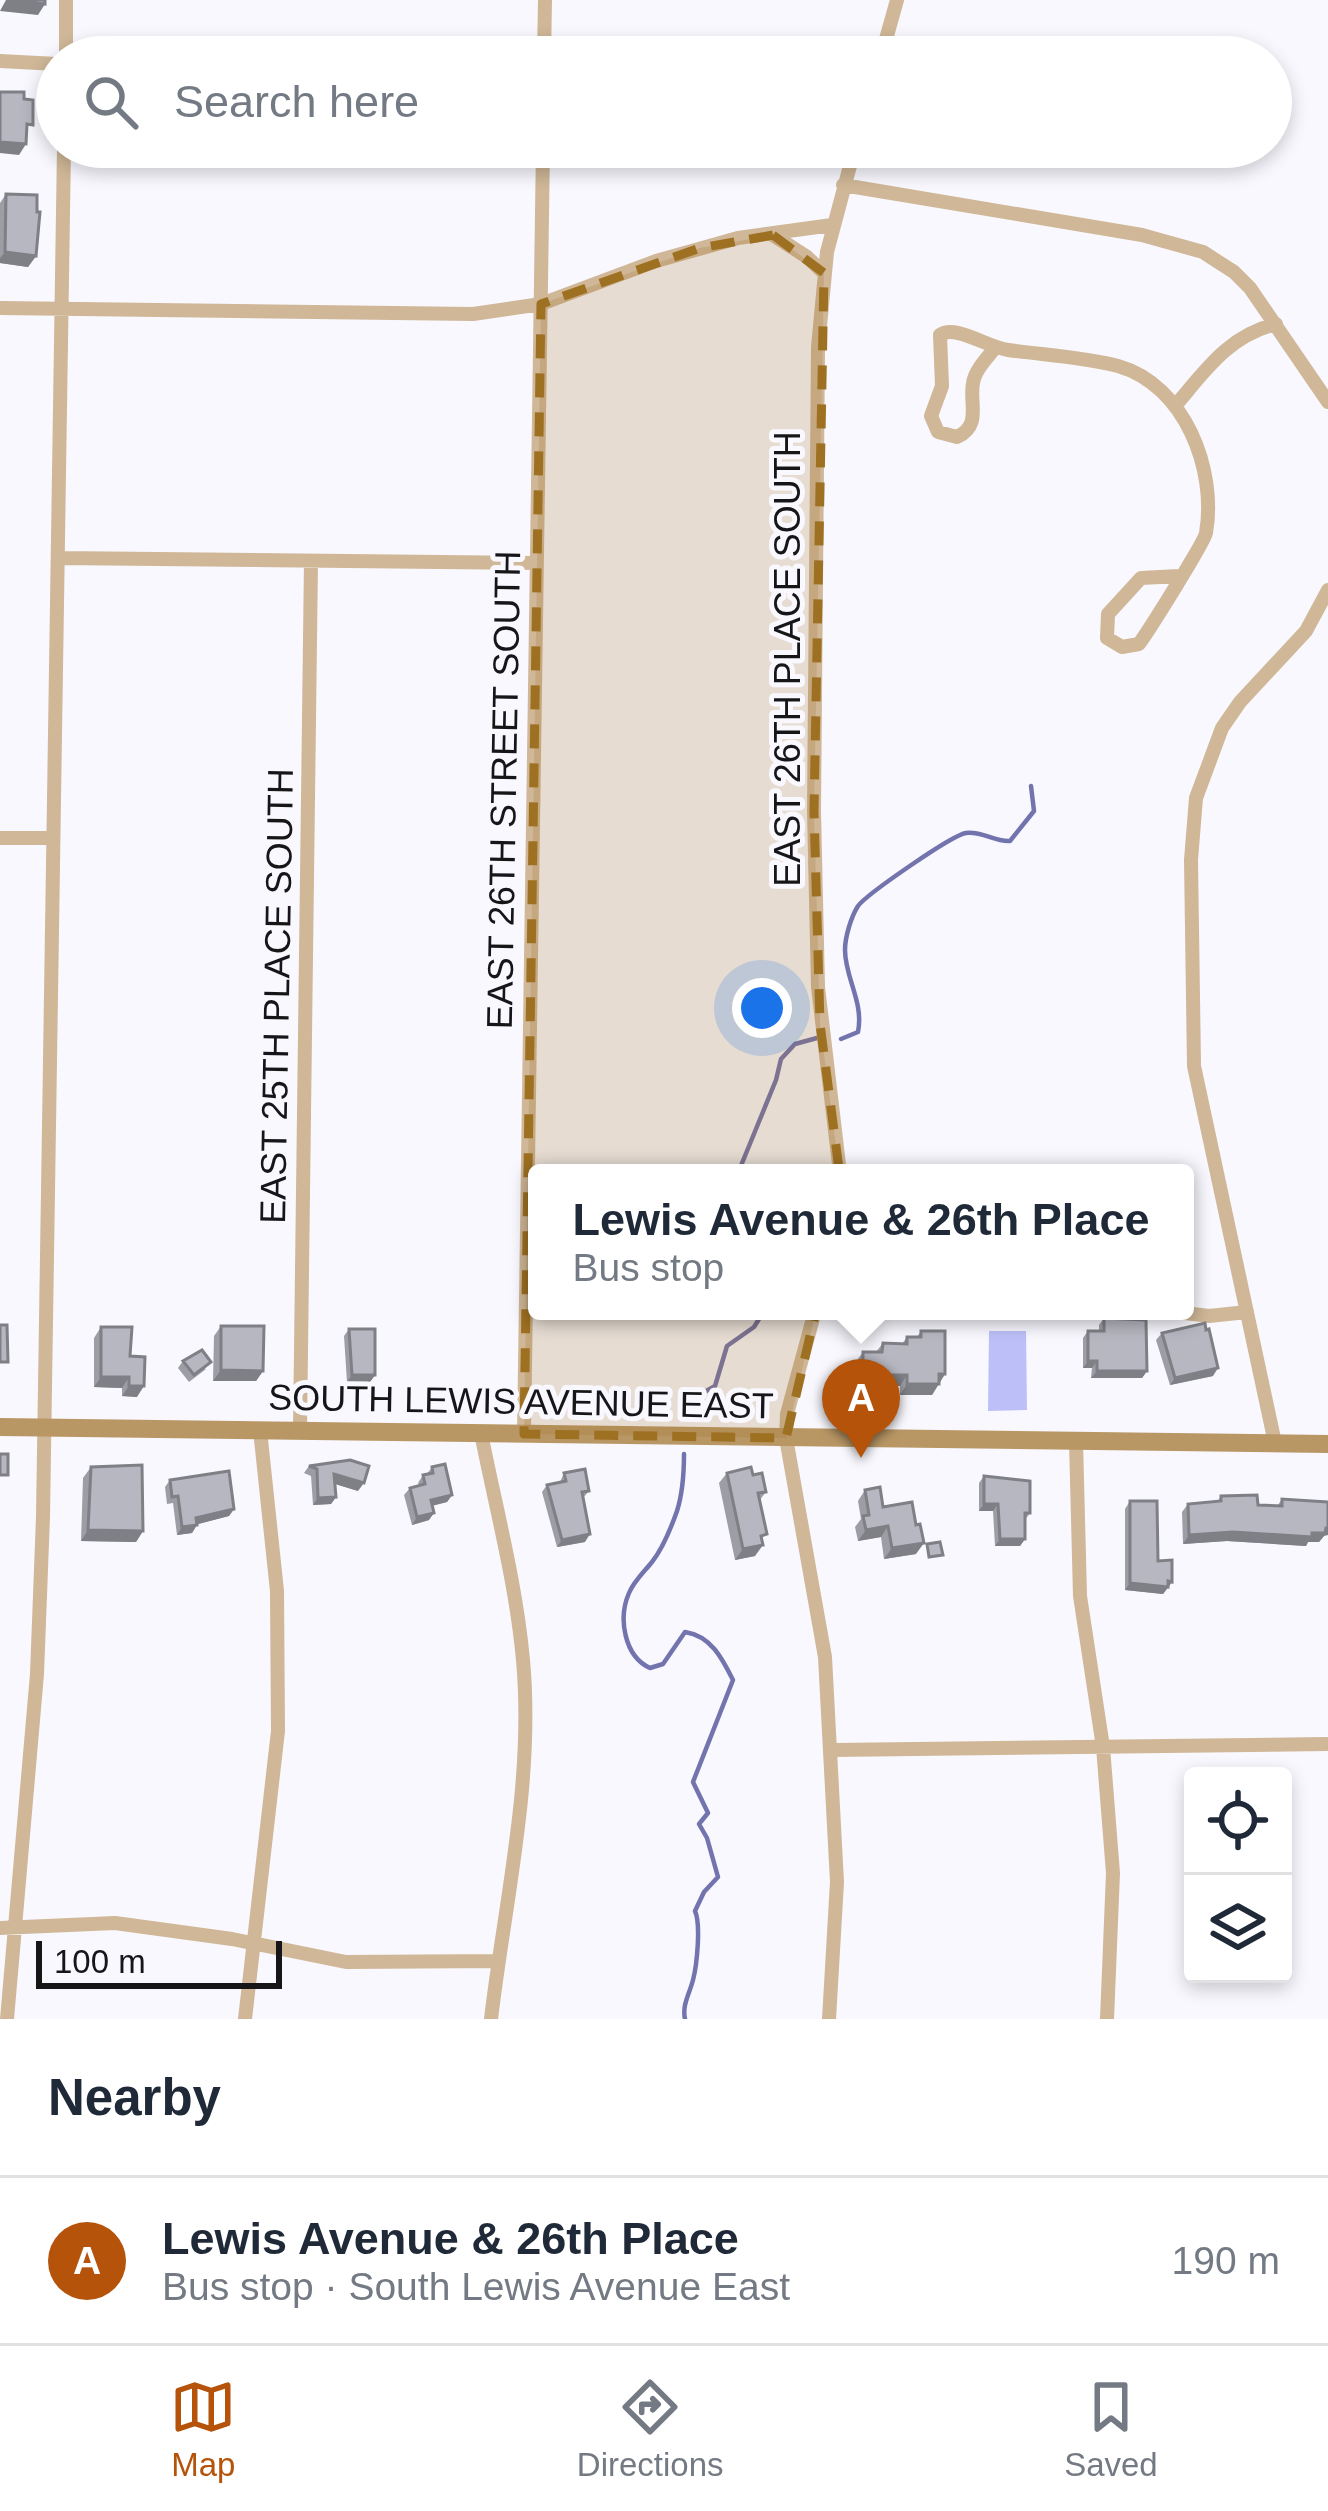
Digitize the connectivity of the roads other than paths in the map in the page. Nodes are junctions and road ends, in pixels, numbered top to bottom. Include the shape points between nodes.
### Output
1 (66, 0) edge
2 (545, 0) edge
3 (897, 0) edge
4 (65, 36) edge
5 (544, 36) edge
6 (887, 36) edge
7 (0, 61) edge
8 (36, 63) edge
9 (64, 168) edge
10 (543, 168) edge
11 (848, 168) edge
12 (843, 185) junction
13 (832, 225) junction
14 (772, 235) junction
15 (824, 273) junction
16 (541, 304) junction
17 (0, 308) edge
18 (62, 309) junction
19 (1276, 324) junction
20 (995, 348) junction
21 (1321, 380) edge
22 (1328, 402) edge
23 (1175, 406) junction
24 (58, 558) junction
25 (311, 561) junction
26 (538, 563) junction
27 (1179, 576) junction
28 (1328, 590) edge
29 (0, 838) edge
30 (53, 838) junction
31 (528, 1164) edge
32 (840, 1164) edge
33 (528, 1185) edge
34 (1247, 1312) junction
35 (1194, 1314) edge
36 (813, 1320) edge
37 (0, 1427) edge
38 (45, 1427) junction
39 (260, 1430) junction
40 (300, 1430) junction
41 (481, 1433) junction
42 (524, 1434) junction
43 (786, 1438) junction
44 (1076, 1441) junction
45 (1275, 1443) junction
46 (1328, 1444) edge
47 (1328, 1744) edge
48 (1103, 1748) junction
49 (832, 1750) junction
50 (7, 1927) edge
51 (251, 1942) junction
52 (498, 1960) junction
53 (7, 2019) edge
54 (245, 2019) edge
55 (491, 2019) edge
56 (829, 2019) edge
57 (1107, 2019) edge

1 - 4 street
2 - 5 street
3 - 6 street
7 - 8 street
9 - 18 street
10 - 16 street, EAST 26TH STREET SOUTH
11 - 12 street, EAST 26TH PLACE SOUTH
12 - 13 street, EAST 26TH PLACE SOUTH
12 - 19 street via 1203,252 1234,272
13 - 14 street
13 - 15 street, EAST 26TH PLACE SOUTH
14 - 15 street
14 - 16 street via 678,254
15 - 32 street, EAST 26TH PLACE SOUTH via 815,830 820,1024
16 - 18 street via 452,314
16 - 26 street, EAST 26TH STREET SOUTH
17 - 18 street
18 - 24 street
19 - 21 street
19 - 23 street via 1230,344
20 - 20 street via 973,382 970,427 957,437 938,432 931,416 942,386 940,334 955,329
20 - 23 street via 1120,367
21 - 22 street
23 - 27 street via 1201,454 1207,495 1204,540
24 - 25 street
24 - 30 street
25 - 26 street
25 - 40 street, EAST 25TH PLACE SOUTH
26 - 31 street, EAST 26TH STREET SOUTH
27 - 27 street via 1139,644 1107,638 1108,614 1141,578
28 - 34 street via 1306,631 1222,728 1196,798 1194,1066
29 - 30 street
30 - 38 street
33 - 42 street, EAST 26TH STREET SOUTH
34 - 35 street
34 - 45 street
36 - 43 street
37 - 38 main road, SOUTH LEWIS AVENUE EAST
38 - 39 main road, SOUTH LEWIS AVENUE EAST
38 - 50 street via 37,1674
39 - 40 main road, SOUTH LEWIS AVENUE EAST
39 - 51 street via 280,1672 274,1788
40 - 41 main road, SOUTH LEWIS AVENUE EAST
41 - 42 main road, SOUTH LEWIS AVENUE EAST
41 - 52 street via 523,1664 524,1768
42 - 43 main road, SOUTH LEWIS AVENUE EAST
43 - 44 main road, SOUTH LEWIS AVENUE EAST
43 - 49 street via 826,1657
44 - 45 main road, SOUTH LEWIS AVENUE EAST
44 - 48 street via 1080,1596
45 - 46 main road, SOUTH LEWIS AVENUE EAST
47 - 48 street
48 - 49 street
48 - 57 street via 1113,1873
49 - 56 street via 837,1882
50 - 51 street via 115,1923
50 - 53 street
51 - 52 street via 376,1964
51 - 54 street
52 - 55 street

